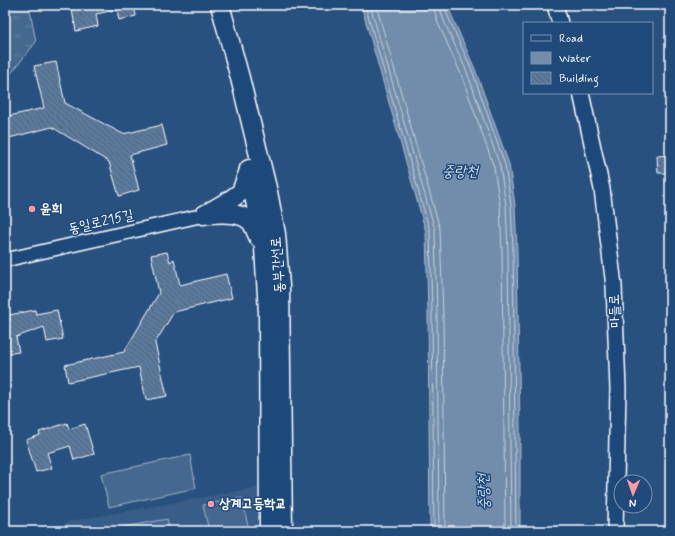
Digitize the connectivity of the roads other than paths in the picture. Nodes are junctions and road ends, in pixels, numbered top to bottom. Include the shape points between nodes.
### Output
1 (220, 5) edge
2 (555, 5) edge
3 (560, 22) edge
4 (581, 94) edge
5 (246, 101) junction
6 (249, 169) junction
7 (204, 215) junction
8 (264, 248) junction
9 (5, 260) edge
10 (269, 531) edge
11 (283, 531) edge
12 (615, 531) edge

1 - 5 highway, 동부간선로
2 - 3 main road
4 - 12 main road, 마들로 via 602,189 614,286 618,389
5 - 6 highway
5 - 11 highway, 동부간선로 via 276,234 280,286
6 - 7 highway via 241,192
6 - 8 highway
7 - 8 highway via 227,213 241,216 250,222
7 - 9 street, 동일로215길
8 - 10 highway via 268,344

